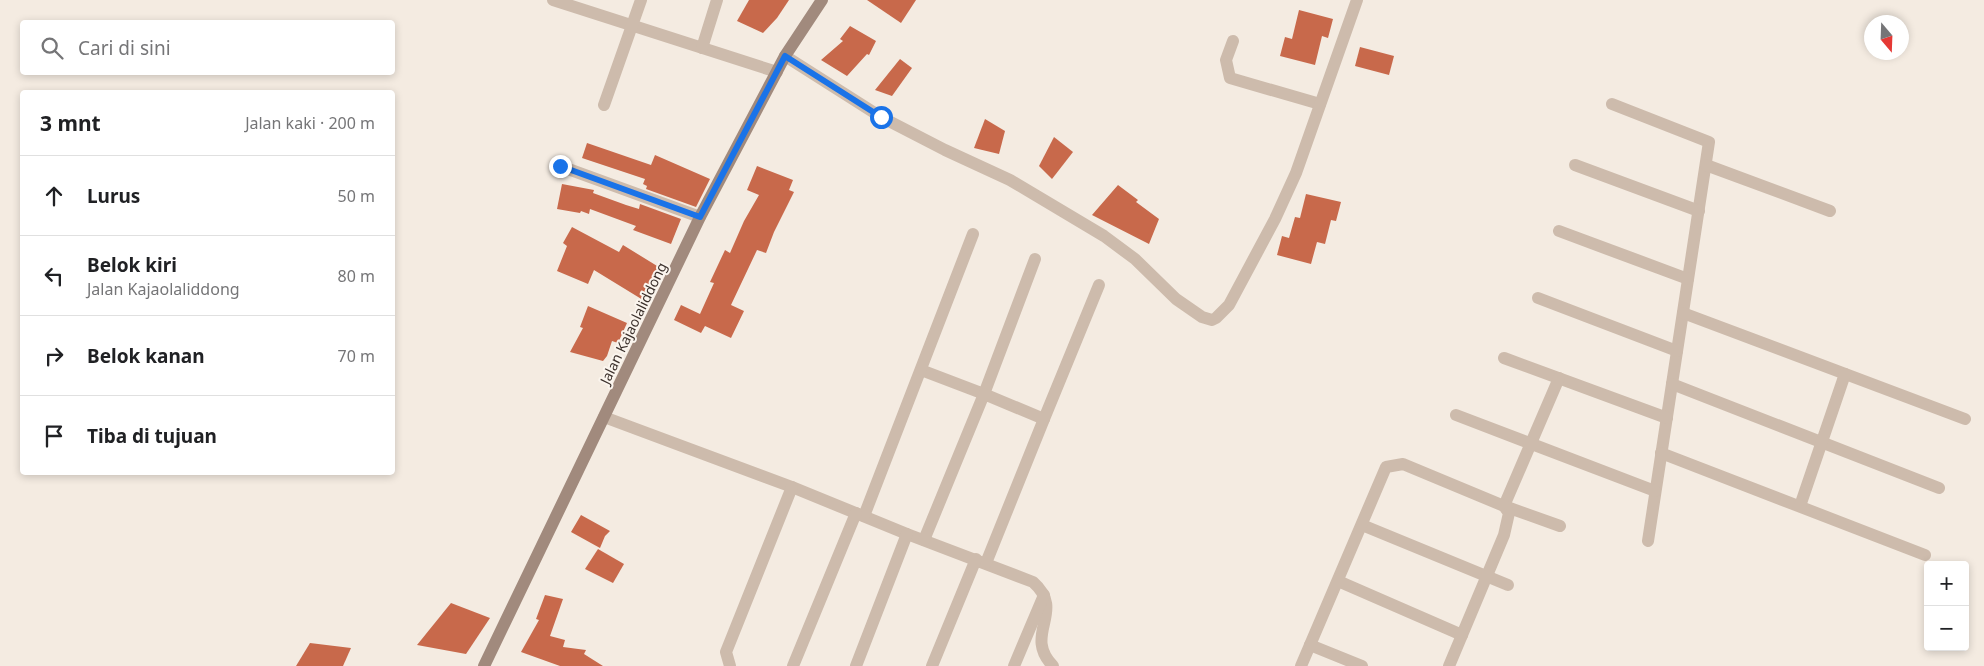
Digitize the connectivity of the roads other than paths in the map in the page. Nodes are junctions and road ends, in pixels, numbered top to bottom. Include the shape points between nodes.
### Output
1 (553, 0) edge
2 (641, 0) edge
3 (717, 0) edge
4 (822, 0) edge
5 (1357, 0) edge
6 (571, 3) edge
7 (632, 25) junction
8 (1233, 41) dead end
9 (702, 48) junction
10 (785, 56) junction
11 (777, 72) junction
12 (1320, 104) junction
13 (1612, 104) dead end
14 (604, 105) dead end
15 (1706, 164) junction
16 (1575, 165) dead end
17 (560, 166) dead end
18 (1699, 211) junction
19 (1830, 211) dead end
20 (700, 217) junction
21 (1559, 231) dead end
22 (973, 234) dead end
23 (1035, 259) dead end
24 (1688, 279) junction
25 (1099, 285) dead end
26 (1538, 298) dead end
27 (1683, 313) junction
28 (1677, 351) junction
29 (1504, 358) dead end
30 (920, 370) junction
31 (1845, 374) junction
32 (1559, 378) junction
33 (1672, 384) junction
34 (984, 394) junction
35 (1456, 415) dead end
36 (604, 417) junction
37 (1667, 418) junction
38 (1044, 419) junction
39 (1965, 419) dead end
40 (1821, 443) junction
41 (1530, 444) junction
42 (1661, 453) junction
43 (792, 487) junction
44 (1939, 488) dead end
45 (1655, 491) junction
46 (1504, 506) junction
47 (1800, 506) junction
48 (860, 515) junction
49 (1362, 525) junction
50 (1560, 526) dead end
51 (907, 534) junction
52 (924, 540) junction
53 (1648, 541) dead end
54 (1924, 555) dead end
55 (981, 561) junction
56 (1487, 575) junction
57 (1338, 581) junction
58 (1508, 585) dead end
59 (1044, 595) junction
60 (1462, 635) junction
61 (1310, 645) junction
62 (484, 666) edge
63 (730, 666) edge
64 (793, 666) edge
65 (856, 666) edge
66 (932, 666) edge
67 (1014, 666) edge
68 (1054, 666) edge
69 (1301, 666) edge
70 (1362, 666) edge
71 (1450, 666) edge

1 - 6 street
2 - 7 street
3 - 9 street
4 - 10 street, Jalan Kajaolaliddong
5 - 12 street
6 - 7 street
7 - 9 street
7 - 14 street
8 - 12 street via 1226,60 1230,78
9 - 11 street
10 - 11 street, Jalan Kajaolaliddong
10 - 12 street via 881,117 1010,180 1104,236 1135,259 1176,299 1212,320 1229,306 1276,219
11 - 20 street, Jalan Kajaolaliddong
13 - 15 street via 1709,142
15 - 18 street
15 - 19 street
16 - 18 street
17 - 20 street
18 - 24 street
20 - 36 street, Jalan Kajaolaliddong
21 - 24 street
22 - 30 street
23 - 34 street
24 - 27 street
25 - 38 street
26 - 28 street
27 - 28 street
27 - 31 street
28 - 33 street
29 - 32 street
30 - 34 street
30 - 48 street
31 - 39 street
31 - 40 street
32 - 37 street
32 - 41 street
33 - 37 street
33 - 40 street
34 - 38 street
34 - 52 street
35 - 41 street
36 - 43 street
36 - 62 street, Jalan Kajaolaliddong
37 - 42 street
38 - 55 street
40 - 44 street
40 - 47 street
41 - 45 street
41 - 46 street
42 - 45 street
42 - 47 street
43 - 48 street
43 - 63 street via 726,652
45 - 53 street
46 - 49 street via 1403,464 1386,467
46 - 50 street
46 - 56 street via 1509,514 1504,535
47 - 54 street
48 - 51 street
48 - 64 street
49 - 56 street
49 - 57 street
51 - 52 street
51 - 65 street
52 - 55 street
55 - 59 street via 1033,582
55 - 66 street
56 - 58 street
56 - 60 street
57 - 60 street
57 - 61 street
59 - 67 street
59 - 68 street via 1046,610 1042,653
60 - 71 street
61 - 69 street
61 - 70 street

